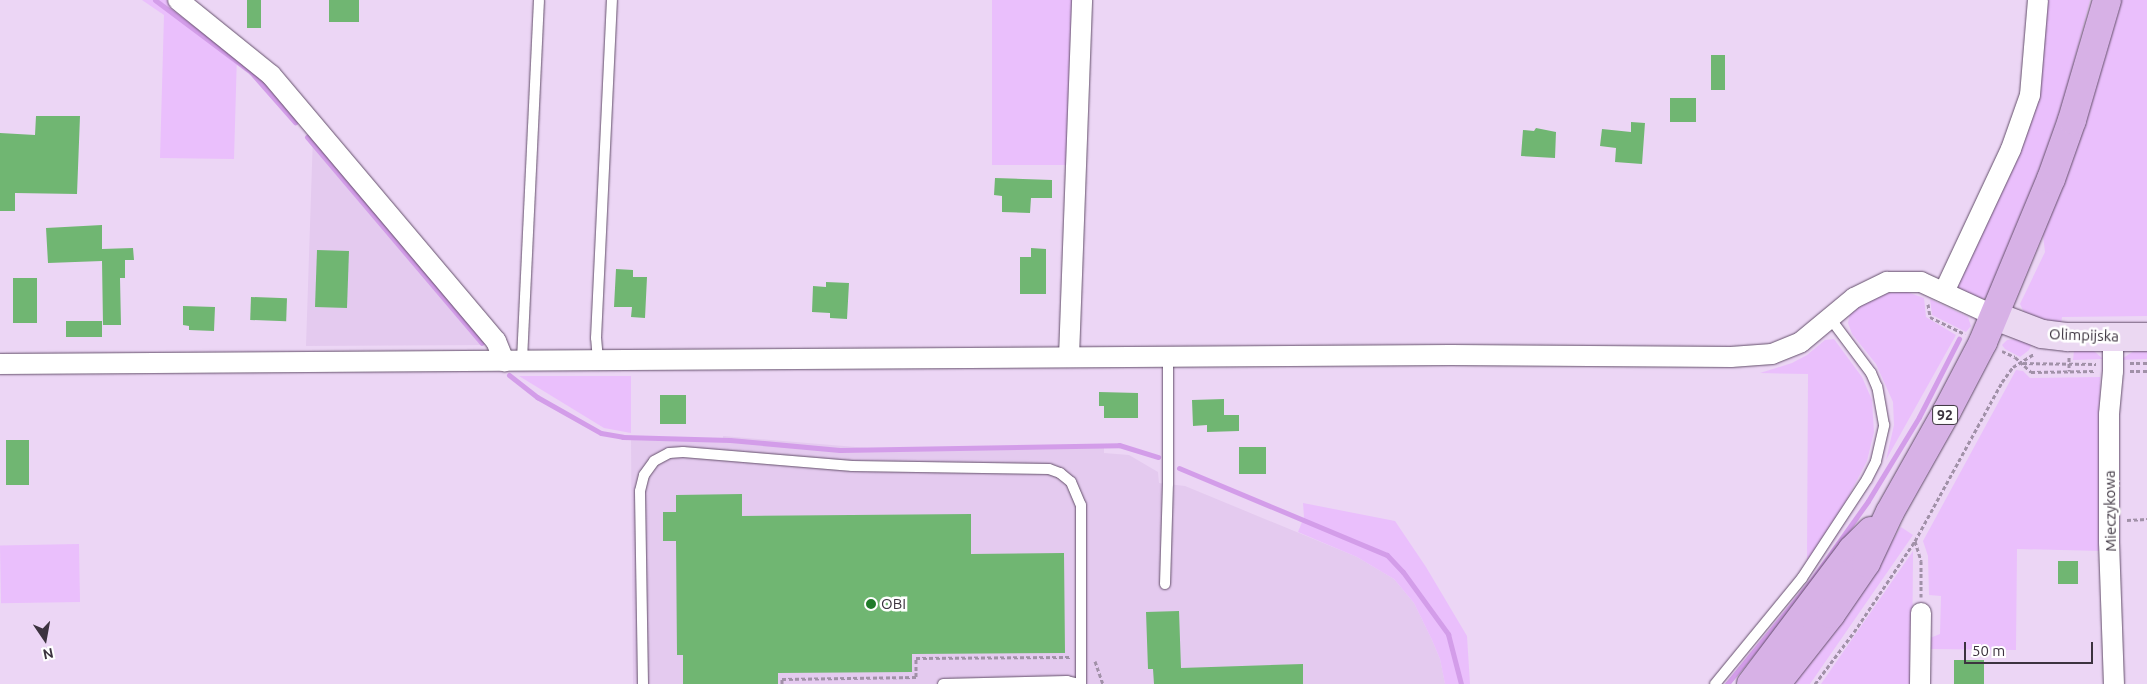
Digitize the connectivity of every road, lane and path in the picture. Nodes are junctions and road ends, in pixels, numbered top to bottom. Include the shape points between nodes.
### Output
1 (178, 0) edge
2 (539, 0) edge
3 (612, 0) edge
4 (1082, 0) edge
5 (2038, 0) edge
6 (2107, 0) edge
7 (1944, 292) junction
8 (1995, 316) junction
9 (1830, 318) junction
10 (2042, 334) junction
11 (2147, 337) edge
12 (2113, 350) junction
13 (1069, 357) junction
14 (1168, 357) junction
15 (513, 360) junction
16 (598, 360) junction
17 (2021, 363) junction
18 (2147, 363) edge
19 (0, 364) edge
20 (1890, 512) junction
21 (1914, 540) junction
22 (1165, 584) dead end
23 (1921, 613) joint
24 (1080, 658) junction
25 (643, 684) edge
26 (782, 684) edge
27 (943, 684) edge
28 (1080, 684) edge
29 (1103, 684) edge
30 (1715, 684) edge
31 (1751, 684) edge
32 (1776, 684) edge
33 (1815, 684) edge
34 (1920, 684) edge
35 (2114, 684) edge

1 - 15 street via 271,75
2 - 15 lane
3 - 16 lane via 596,338
4 - 13 street
5 - 7 street via 2030,95 2011,148
6 - 8 main road, 92 via 2072,120
7 - 8 street
7 - 9 street via 1921,282 1888,282 1854,298
8 - 10 street, Olimpijska
8 - 20 main road, 92 via 1947,412
9 - 14 street via 1802,342 1772,354 1731,357
9 - 30 lane via 1870,373 1877,388 1884,425 1876,461 1802,578
10 - 12 street, Olimpijska via 2068,337
10 - 17 path via 2038,351
11 - 12 street, Olimpijska
12 - 17 path
12 - 18 path
12 - 35 street, Mieczykowa via 2109,424
13 - 14 street
13 - 16 street
14 - 22 lane
15 - 16 street
15 - 19 street
17 - 21 path via 2013,367 2002,382
20 - 31 main road, 92 via 1852,550
20 - 32 main road, 92 via 1866,564
21 - 23 path via 1920,561
21 - 33 path via 1854,632
23 - 34 street
24 - 25 lane via 1081,505 1070,482 1060,473 1049,469 852,466 676,453 654,461 644,474 640,491
24 - 26 path via 916,658 916,676 782,679
24 - 28 lane
24 - 29 path via 1094,660
27 - 28 lane via 1066,681

